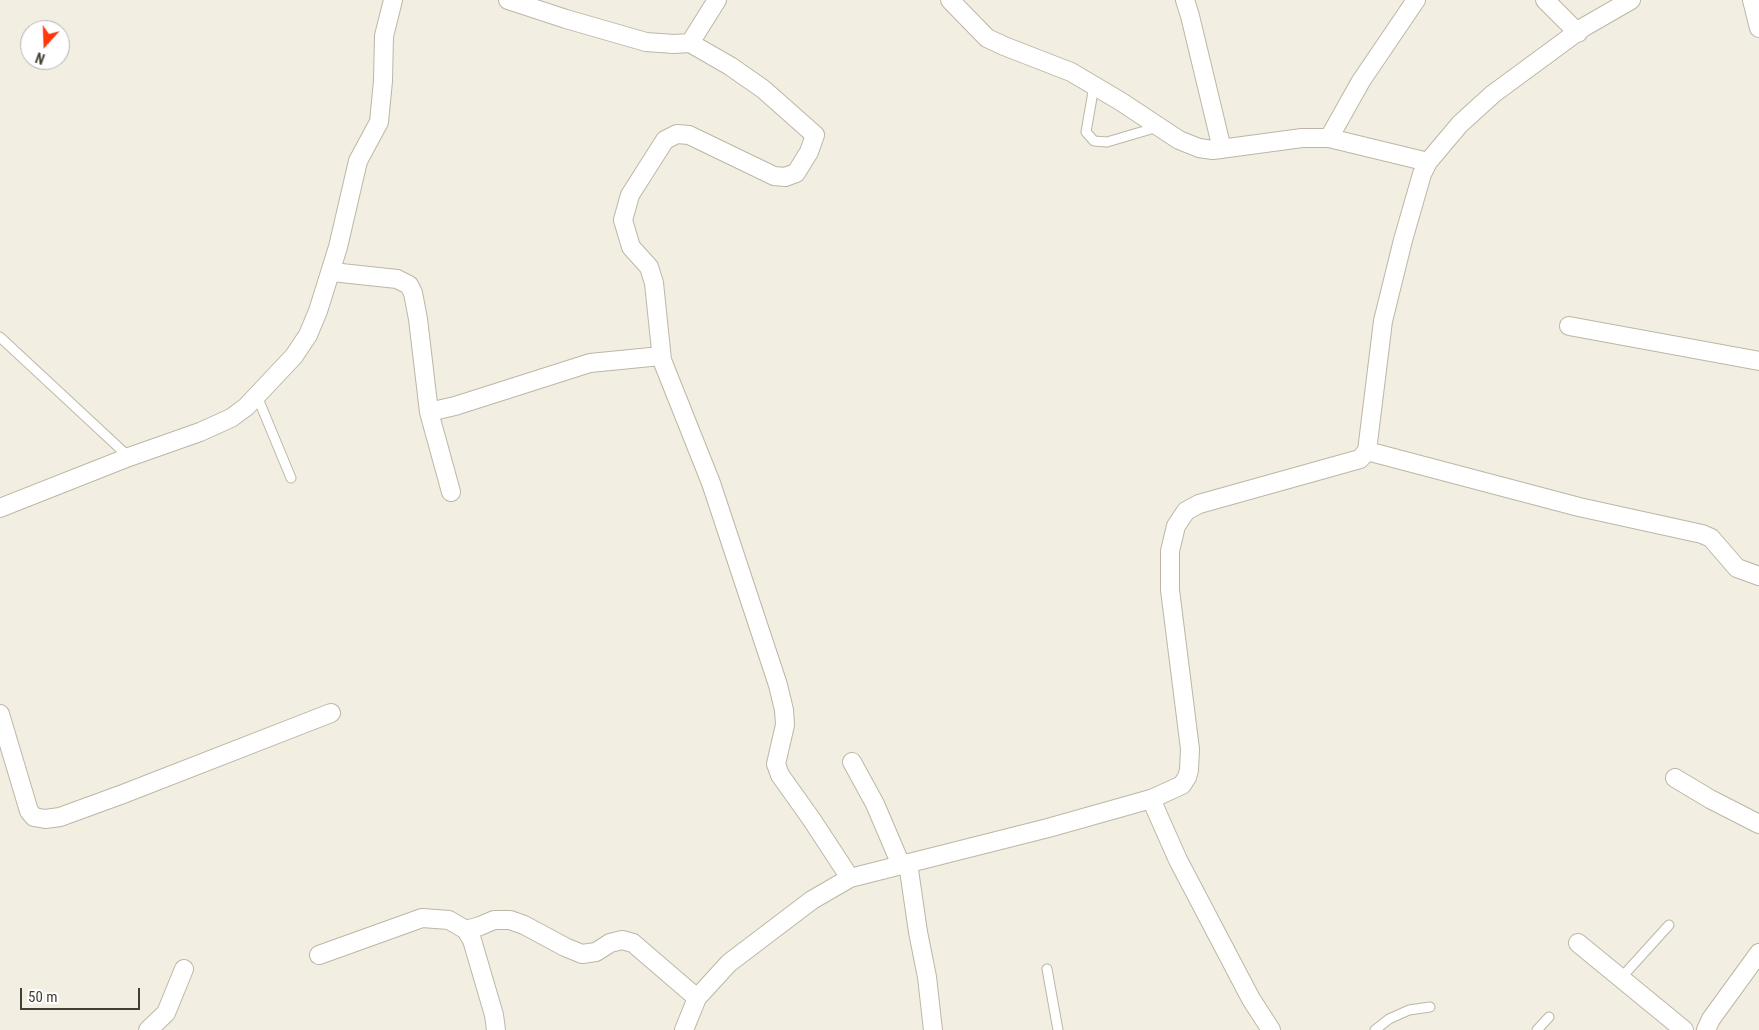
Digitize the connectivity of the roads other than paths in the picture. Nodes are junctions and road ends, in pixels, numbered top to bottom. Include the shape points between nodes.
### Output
1 (393, 0) edge
2 (508, 0) edge
3 (717, 0) edge
4 (950, 0) edge
5 (1185, 0) edge
6 (1416, 0) edge
7 (1545, 0) edge
8 (1630, 0) edge
9 (1752, 0) edge
10 (1759, 28) edge
11 (1578, 32) junction
12 (690, 43) junction
13 (1094, 86) junction
14 (1159, 127) junction
15 (1329, 138) junction
16 (1222, 149) junction
17 (1428, 162) junction
18 (332, 272) junction
19 (1569, 326) dead end
20 (0, 338) edge
21 (661, 356) junction
22 (1759, 361) edge
23 (257, 396) junction
24 (429, 412) junction
25 (1367, 451) junction
26 (129, 457) junction
27 (292, 478) dead end
28 (451, 492) dead end
29 (0, 508) edge
30 (1759, 576) edge
31 (331, 713) dead end
32 (0, 714) edge
33 (852, 762) dead end
34 (1675, 778) dead end
35 (1151, 799) junction
36 (1759, 824) edge
37 (905, 864) junction
38 (850, 878) junction
39 (1669, 924) dead end
40 (466, 930) junction
41 (1578, 943) dead end
42 (1759, 953) edge
43 (319, 955) dead end
44 (1047, 968) dead end
45 (184, 969) dead end
46 (1621, 978) junction
47 (697, 998) junction
48 (1430, 1007) dead end
49 (1549, 1017) dead end
50 (148, 1030) edge
51 (496, 1030) edge
52 (684, 1030) edge
53 (933, 1030) edge
54 (1058, 1030) edge
55 (1271, 1030) edge
56 (1375, 1030) edge
57 (1537, 1030) edge
58 (1684, 1030) edge
59 (1706, 1030) edge

1 - 18 street via 384,36 379,122 358,161
2 - 12 street via 646,42
3 - 12 street
4 - 13 street via 987,38 1071,72
5 - 16 street
6 - 15 street via 1361,81
7 - 11 street
8 - 11 street
9 - 10 street
11 - 17 street via 1493,94 1460,124
12 - 21 street via 763,89 815,135 796,173 785,177 774,176 689,136 677,134 665,140 630,195 623,220 631,247 649,267 654,283
13 - 14 street
13 - 14 lane via 1086,132 1094,141 1107,142
14 - 16 street via 1199,148
15 - 16 street via 1302,138
15 - 17 street
17 - 25 street via 1403,240 1383,321
18 - 23 street via 308,335
18 - 24 street via 397,278 409,285 418,319
19 - 22 street
20 - 26 lane
21 - 24 street via 590,363
21 - 38 street via 711,482 778,684 785,724 776,764 780,775
23 - 26 street via 231,418
23 - 27 lane
24 - 28 street
25 - 30 street via 1579,507 1702,534 1711,538 1737,568
25 - 35 street via 1360,459 1199,504 1186,512 1176,526 1170,551 1170,590 1190,749 1189,770 1182,785
26 - 29 street
31 - 32 street via 123,794 60,817 45,819 34,817 29,811
33 - 37 street
34 - 36 street
35 - 37 street
35 - 55 street via 1178,860 1251,999
37 - 38 street
37 - 53 street via 927,977
38 - 47 street via 812,900 729,963
39 - 46 lane
40 - 43 street via 449,920 422,918
40 - 47 street via 494,920 510,920 582,954 596,952 622,940 633,943
40 - 51 street via 472,940
41 - 46 street
42 - 59 street
44 - 54 lane
45 - 50 street via 166,1013
46 - 58 street
47 - 52 street
48 - 56 lane via 1409,1010
49 - 57 lane

